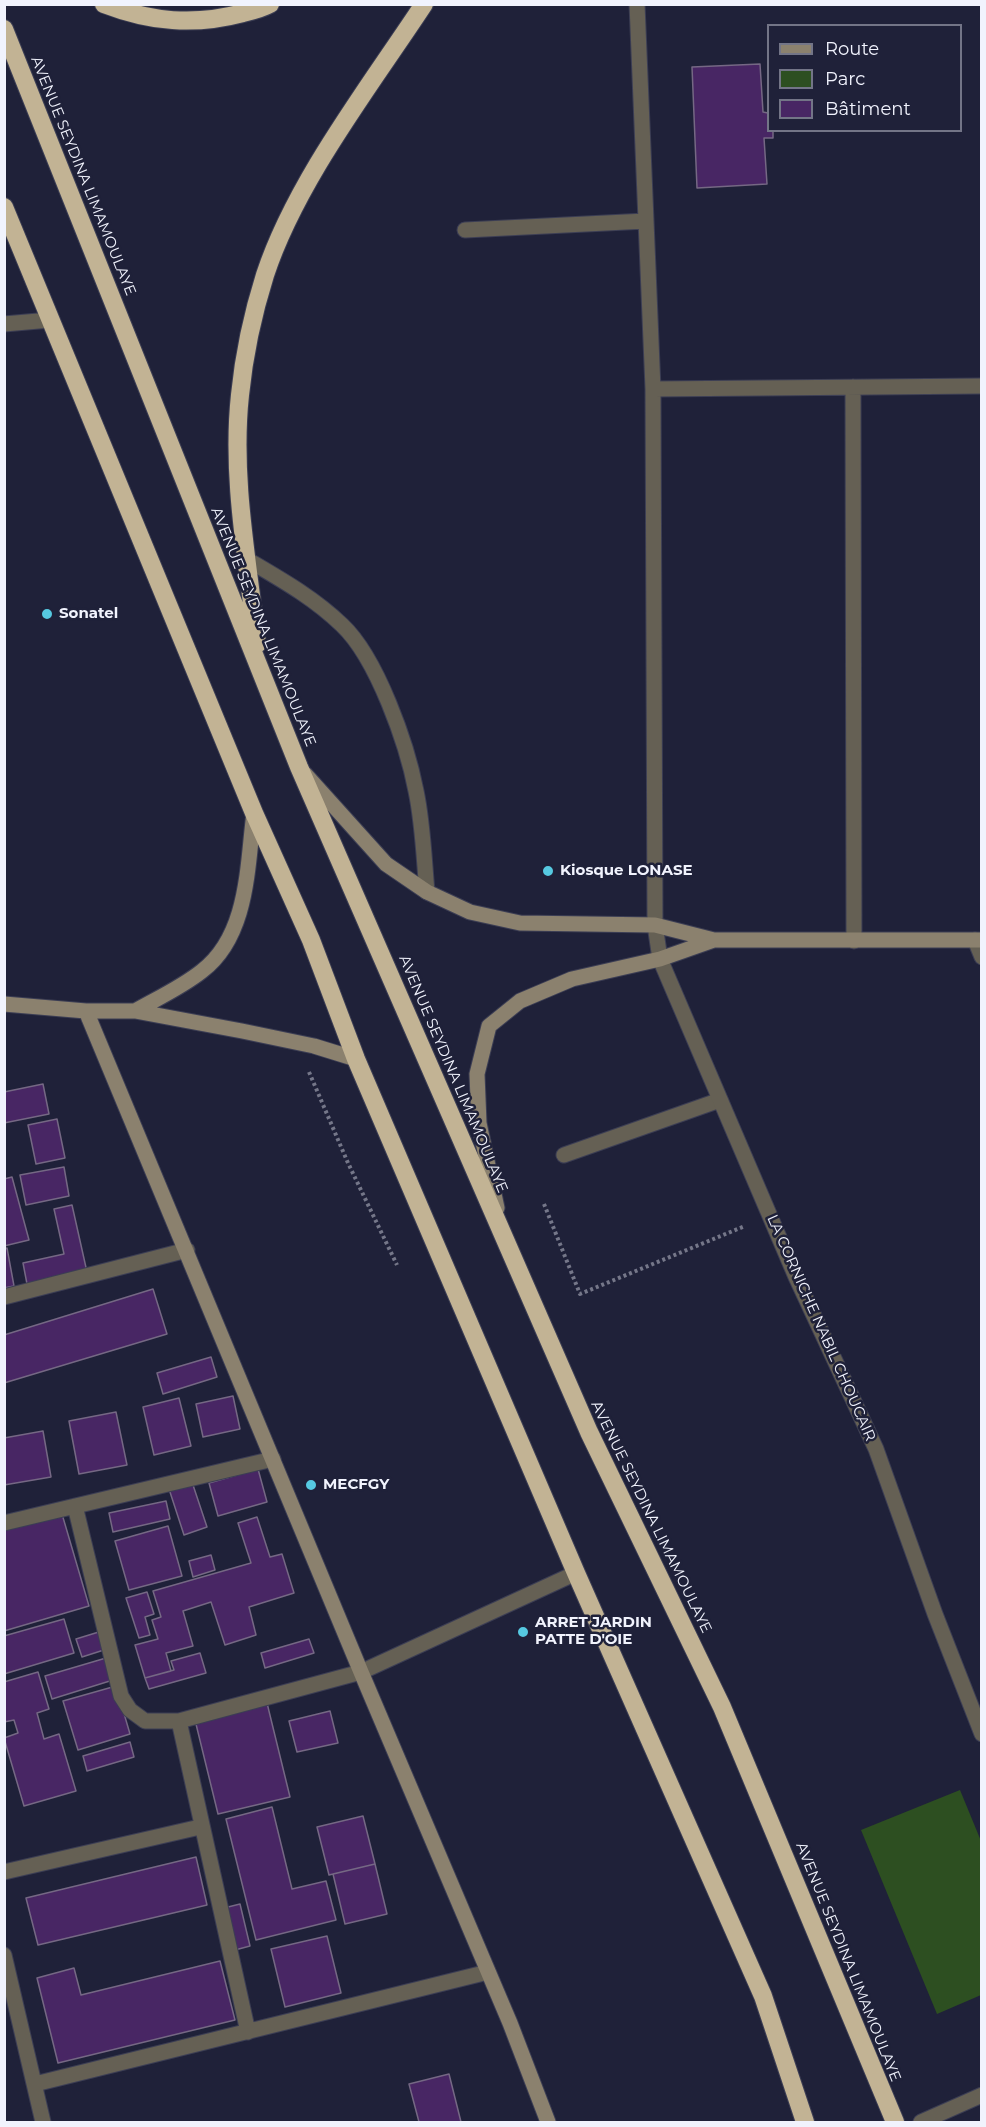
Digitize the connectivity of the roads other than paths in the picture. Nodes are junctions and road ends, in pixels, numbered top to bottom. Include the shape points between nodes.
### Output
1 (104, 4) edge
2 (270, 4) edge
3 (424, 4) edge
4 (637, 4) edge
5 (4, 29) edge
6 (4, 207) edge
7 (646, 221) junction
8 (465, 230) dead end
9 (50, 320) junction
10 (4, 324) edge
11 (981, 386) edge
12 (854, 387) junction
13 (653, 389) junction
14 (248, 560) junction
15 (260, 667) junction
16 (299, 767) junction
17 (254, 813) junction
18 (427, 892) junction
19 (655, 925) junction
20 (714, 940) junction
21 (978, 940) edge
22 (854, 941) junction
23 (981, 957) edge
24 (660, 959) junction
25 (4, 1004) edge
26 (87, 1011) junction
27 (135, 1011) junction
28 (356, 1059) junction
29 (720, 1100) junction
30 (564, 1155) dead end
31 (503, 1239) junction
32 (187, 1250) junction
33 (4, 1297) edge
34 (273, 1459) junction
35 (75, 1506) junction
36 (4, 1523) edge
37 (576, 1573) junction
38 (361, 1672) junction
39 (179, 1721) junction
40 (981, 1734) edge
41 (200, 1827) junction
42 (4, 1872) edge
43 (4, 1955) edge
44 (488, 1972) junction
45 (8, 1991) edge
46 (248, 2032) junction
47 (35, 2084) junction
48 (981, 2096) edge
49 (43, 2122) edge
50 (548, 2122) edge
51 (802, 2122) edge
52 (895, 2122) edge
53 (921, 2122) edge

1 - 2 highway via 129,14 185,23
3 - 14 highway via 318,166 266,274 247,346 240,396 240,507
4 - 7 street, LA CORNICHE NABIL CHOUCAIR
5 - 15 highway, AVENUE SEYDINA LIMAMOULAYE
6 - 9 highway
7 - 8 street
7 - 13 street, LA CORNICHE NABIL CHOUCAIR
9 - 10 street
9 - 17 highway
11 - 12 street
12 - 13 street
12 - 22 street
13 - 19 street, LA CORNICHE NABIL CHOUCAIR
14 - 15 highway
14 - 18 street via 308,595 344,627 369,661 392,710 416,791
15 - 16 highway, AVENUE SEYDINA LIMAMOULAYE
16 - 18 street via 386,864
16 - 31 highway, AVENUE SEYDINA LIMAMOULAYE
17 - 27 street via 243,904 222,950 204,970
17 - 28 highway via 311,940
18 - 19 street via 470,912 520,923
19 - 20 street
19 - 24 street, LA CORNICHE NABIL CHOUCAIR
20 - 22 street
20 - 24 street
21 - 22 street
21 - 23 street
24 - 29 street, LA CORNICHE NABIL CHOUCAIR
24 - 31 street via 572,979 520,1001 489,1026 477,1074 479,1124
25 - 26 street
26 - 27 street
26 - 32 street
27 - 28 street via 314,1046
28 - 37 highway
29 - 30 street
29 - 40 street, LA CORNICHE NABIL CHOUCAIR via 876,1449
31 - 52 highway, AVENUE SEYDINA LIMAMOULAYE via 589,1432 722,1707
32 - 33 street
32 - 34 street
34 - 35 street
34 - 38 street
35 - 36 street
35 - 39 street via 121,1696 130,1710 145,1721
37 - 38 street
37 - 51 highway via 763,1996
38 - 39 street
38 - 44 street
39 - 41 street
41 - 42 street
41 - 46 street
43 - 45 street
44 - 46 street
44 - 50 street
45 - 47 street
46 - 47 street
47 - 49 street
48 - 53 street

